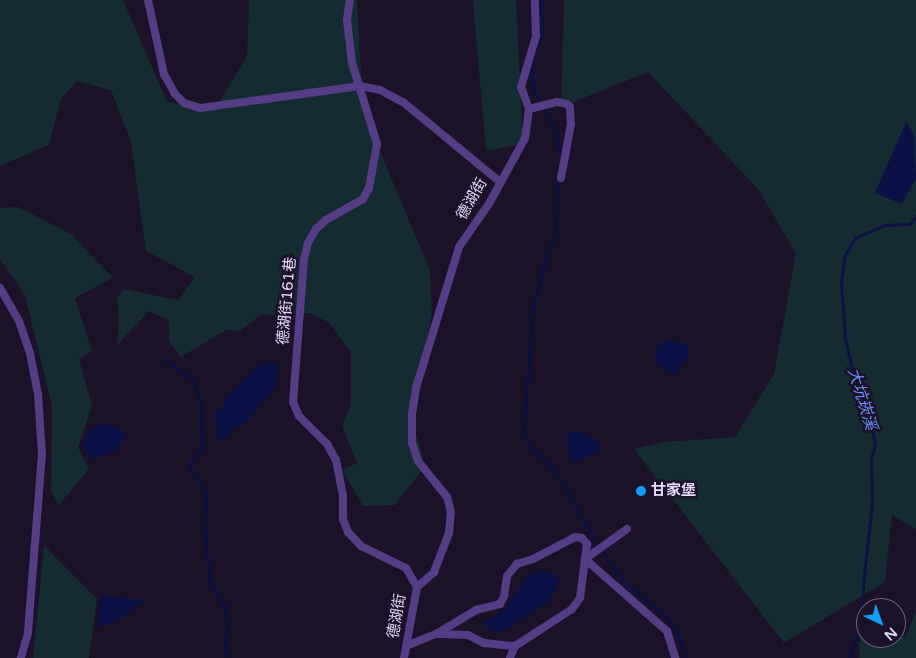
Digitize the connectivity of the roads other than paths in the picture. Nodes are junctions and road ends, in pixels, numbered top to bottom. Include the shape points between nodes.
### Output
1 (148, 0) edge
2 (350, 0) edge
3 (536, 0) edge
4 (360, 86) junction
5 (529, 109) junction
6 (561, 178) dead end
7 (500, 182) junction
8 (0, 288) edge
9 (627, 529) dead end
10 (585, 559) junction
11 (416, 586) junction
12 (438, 634) junction
13 (406, 646) junction
14 (515, 646) junction
15 (21, 658) edge
16 (404, 658) edge
17 (510, 658) edge
18 (675, 658) edge

1 - 4 street, 德湖街 via 164,74 184,103 200,108
2 - 4 street, 德湖街161巷 via 347,20 352,63
3 - 5 street via 536,36 521,87
4 - 7 street, 德湖街 via 380,90 403,102
4 - 11 street, 德湖街161巷 via 377,144 369,188 363,199 321,224 308,243 304,258 293,402 299,416 327,444 336,460 343,496 343,519 348,532 361,546 406,568
5 - 6 street via 562,102 570,107 572,124
5 - 7 street via 525,138
7 - 11 street, 德湖街 via 458,247 416,388 412,443 418,461 447,497 451,512 449,534 434,572
8 - 15 street via 19,320 30,353 38,394 42,454 28,633
9 - 10 street
10 - 12 street via 587,544 582,538 575,537 517,564 507,576 500,604 476,610
10 - 14 street via 580,598 572,609
10 - 18 street via 666,631
11 - 13 street, 德湖街
12 - 13 street
12 - 14 street via 468,635 484,643
13 - 16 street, 德湖街
14 - 17 street

